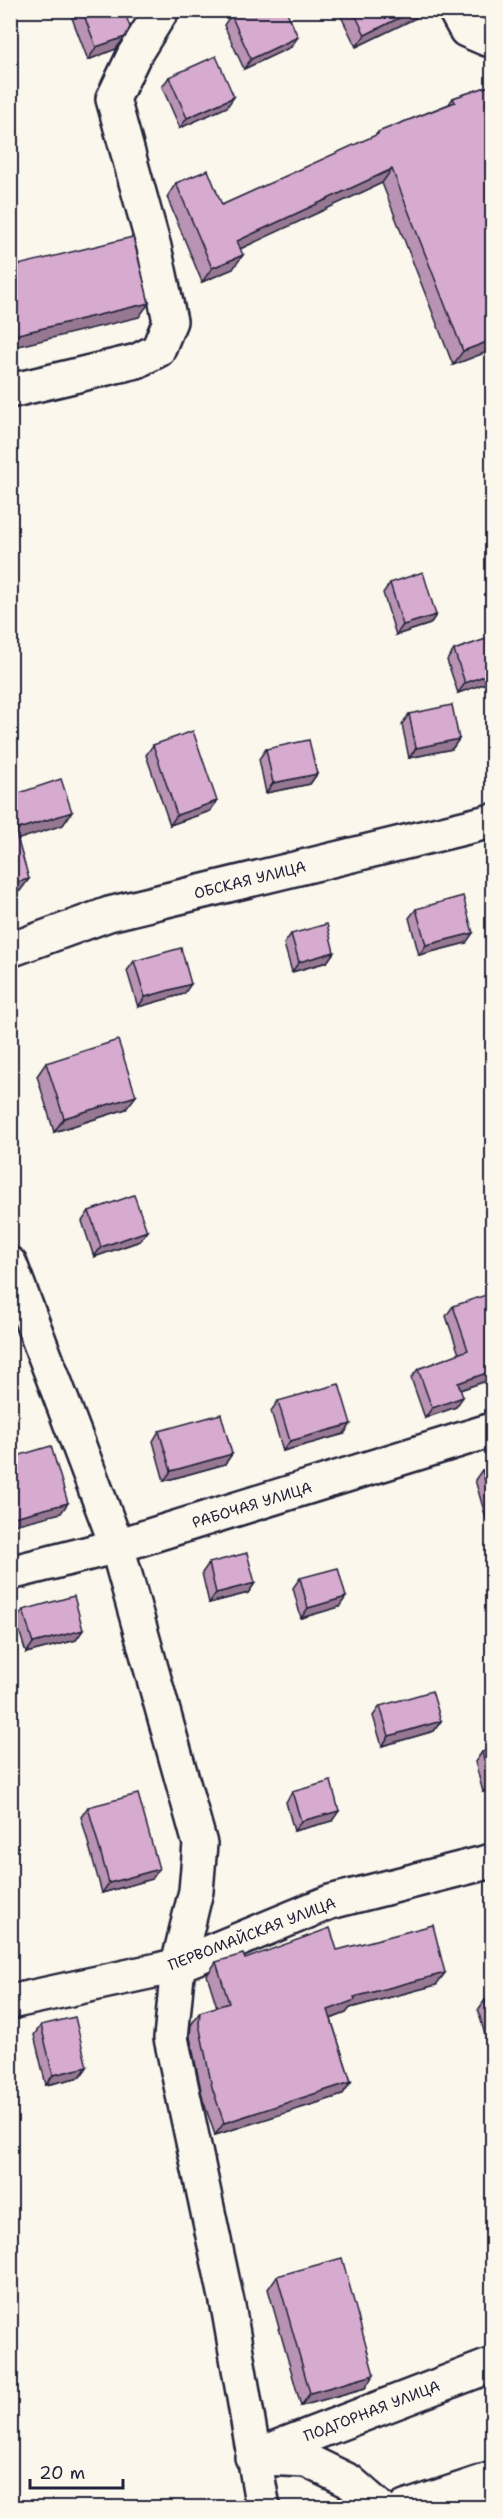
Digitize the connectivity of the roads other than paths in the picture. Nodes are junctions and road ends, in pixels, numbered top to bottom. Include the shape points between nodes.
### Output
1 (162, 10) edge
2 (10, 391) edge
3 (492, 820) edge
4 (10, 950) edge
5 (10, 1264) edge
6 (492, 1430) edge
7 (117, 1546) junction
8 (10, 1573) edge
9 (492, 1861) edge
10 (178, 1965) junction
11 (10, 2002) edge
12 (492, 2365) edge
13 (252, 2457) junction
14 (492, 2479) edge
15 (262, 2508) edge
16 (380, 2508) edge
17 (405, 2508) edge

1 - 2 street via 113,99 170,321 158,350 137,361
3 - 4 street, ОБСКАЯ УЛИЦА via 109,914
5 - 7 street
6 - 7 street, РАБОЧАЯ УЛИЦА
7 - 8 street, РАБОЧАЯ УЛИЦА
7 - 10 street via 200,1844 196,1891
9 - 10 street, ПЕРВОМАЙСКАЯ УЛИЦА via 330,1902
10 - 11 street, ПЕРВОМАЙСКАЯ УЛИЦА
10 - 13 street via 171,2038 229,2311
12 - 13 street, ПОДГОРНАЯ УЛИЦА
13 - 15 street
13 - 16 street via 306,2460 349,2481
14 - 17 street

